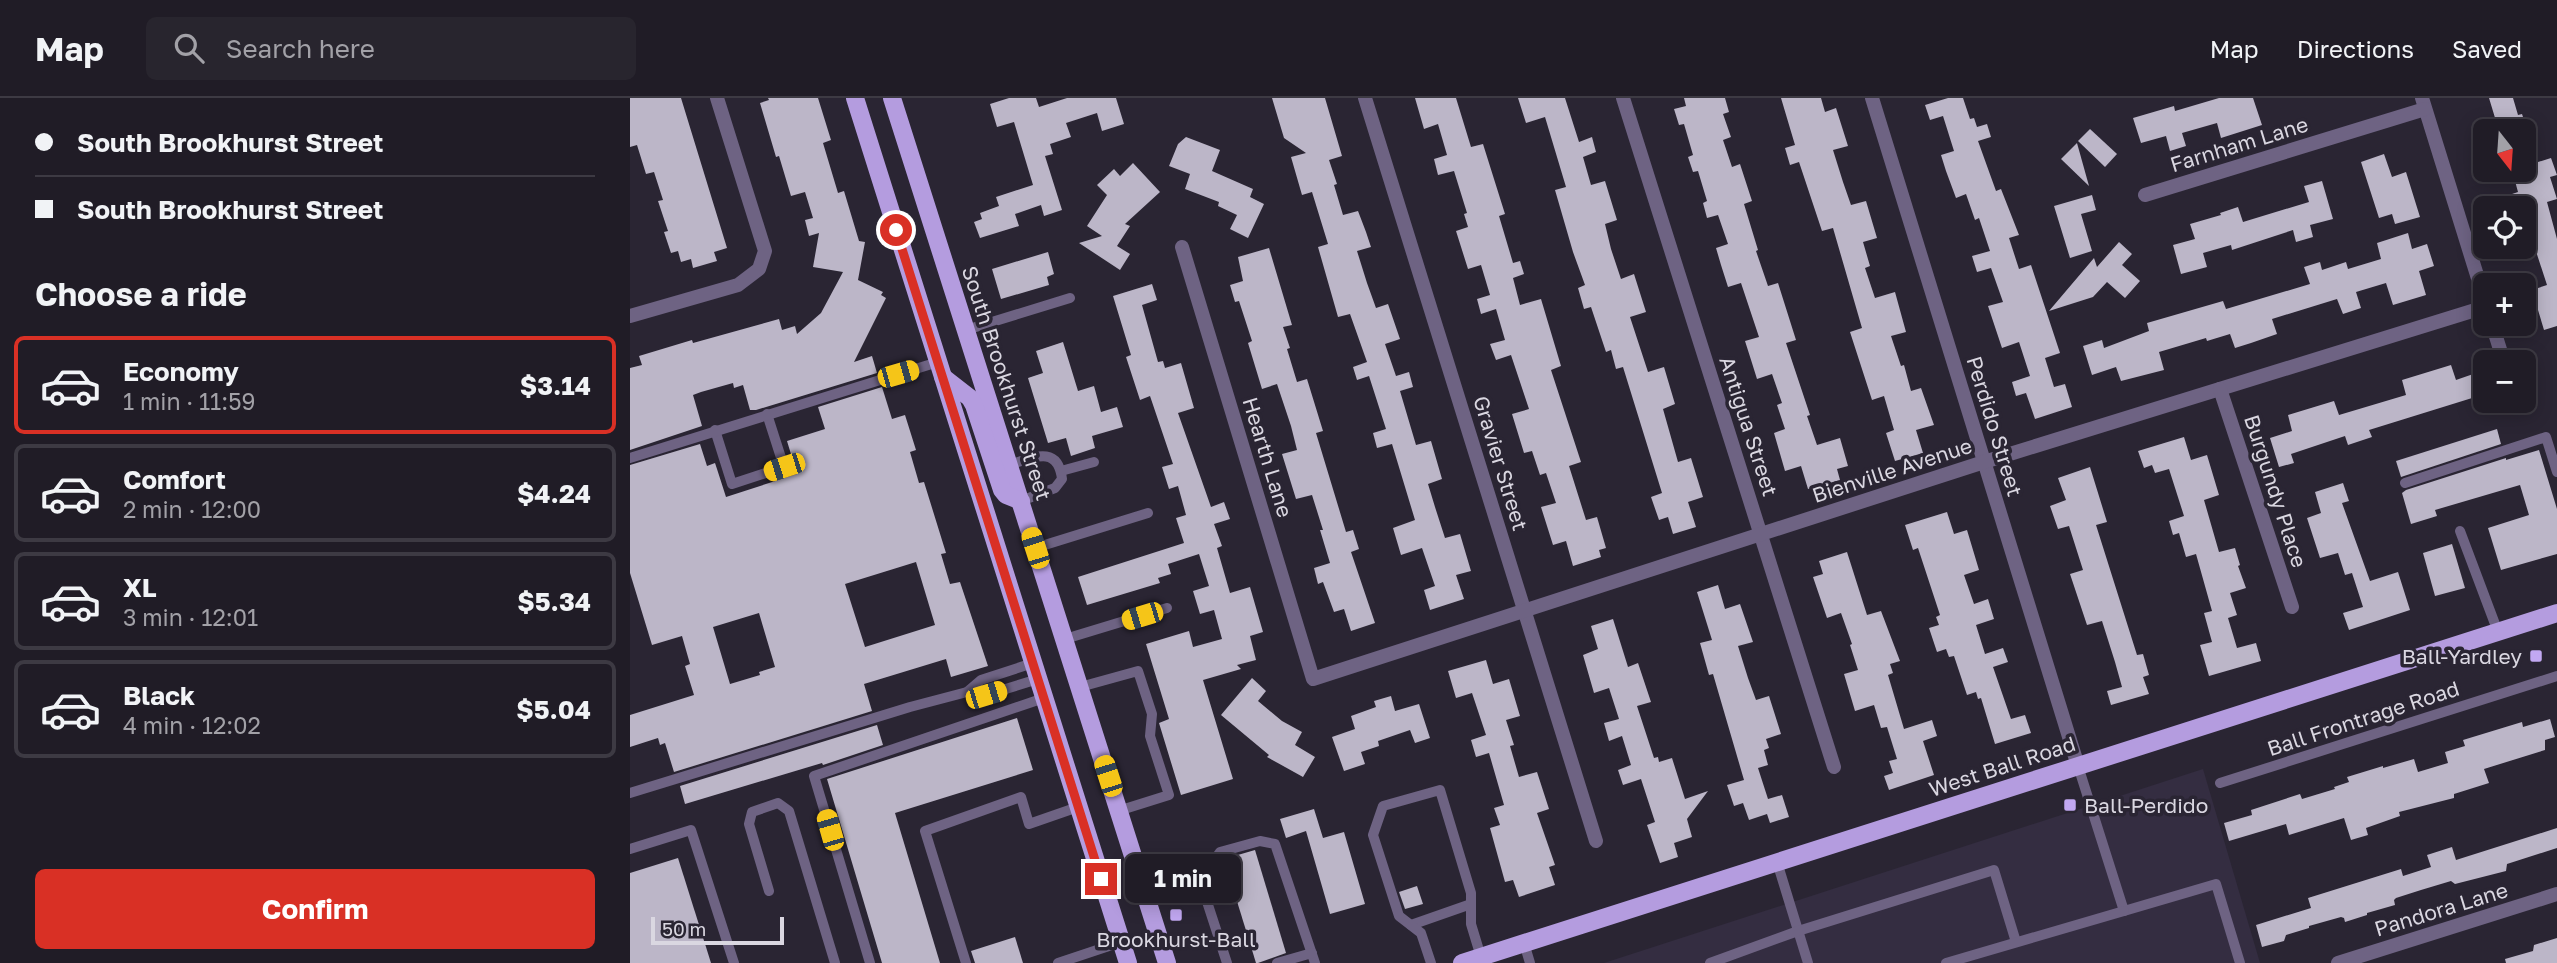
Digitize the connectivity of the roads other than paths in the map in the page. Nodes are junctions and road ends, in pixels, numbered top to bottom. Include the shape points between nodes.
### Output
1 (717, 98) edge
2 (855, 98) edge
3 (881, 98) edge
4 (892, 98) edge
5 (1366, 98) edge
6 (1623, 98) edge
7 (1872, 98) edge
8 (2424, 103) edge
9 (2145, 195) dead end
10 (930, 218) junction
11 (1182, 247) dead end
12 (2476, 273) edge
13 (1070, 298) dead end
14 (2473, 311) edge
15 (630, 316) edge
16 (966, 330) junction
17 (941, 370) junction
18 (2220, 389) junction
19 (767, 414) junction
20 (715, 430) junction
21 (630, 458) edge
22 (1094, 462) dead end
23 (1984, 462) junction
24 (1009, 465) junction
25 (1061, 471) junction
26 (2557, 472) edge
27 (2405, 483) dead end
28 (1021, 501) junction
29 (1148, 513) dead end
30 (2460, 531) dead end
31 (1762, 535) junction
32 (1035, 548) junction
33 (2292, 607) dead end
34 (1167, 608) dead end
35 (1525, 611) junction
36 (2557, 613) edge
37 (2498, 632) junction
38 (1065, 639) junction
39 (1036, 671) junction
40 (2557, 676) edge
41 (1313, 679) joint
42 (1080, 687) junction
43 (967, 692) junction
44 (1044, 698) junction
45 (1834, 766) dead end
46 (2078, 766) junction
47 (2220, 783) dead end
48 (630, 793) edge
49 (1078, 807) junction
50 (1118, 811) junction
51 (1597, 841) dead end
52 (630, 849) edge
53 (1777, 862) junction
54 (1196, 868) junction
55 (1142, 884) junction
56 (769, 891) dead end
57 (2557, 894) edge
58 (1471, 904) junction
59 (2124, 911) junction
60 (1411, 925) junction
61 (1798, 931) junction
62 (1121, 942) junction
63 (2016, 942) junction
64 (1524, 943) junction
65 (1481, 957) junction
66 (1313, 958) edge
67 (734, 963) edge
68 (835, 963) edge
69 (870, 963) edge
70 (966, 963) edge
71 (1058, 963) edge
72 (1128, 963) edge
73 (1167, 963) edge
74 (1227, 963) edge
75 (1277, 963) edge
76 (1432, 963) edge
77 (1462, 963) edge
78 (1530, 963) edge
79 (1710, 963) edge
80 (1808, 963) edge
81 (1946, 963) edge
82 (2241, 963) edge
83 (2339, 963) edge

1 - 15 street via 765,251 759,269 738,285
2 - 17 main road
3 - 10 main road via 915,206
4 - 10 main road, South Brookhurst Street
5 - 35 street, Gravier Street
6 - 31 street, Antigua Street
7 - 23 street, Perdido Street
8 - 9 street, Farnham Lane
8 - 12 street
10 - 16 main road, South Brookhurst Street
11 - 41 street, Hearth Lane
13 - 16 lane
14 - 18 street, Bienville Avenue
16 - 24 main road, South Brookhurst Street
17 - 19 lane
17 - 28 main road via 974,405 1002,490
17 - 39 main road
18 - 23 street, Bienville Avenue
18 - 33 street, Burgundy Place
19 - 20 lane
19 - 20 lane via 784,467 732,484
20 - 21 lane
22 - 25 lane
23 - 31 street, Bienville Avenue
23 - 46 street, Perdido Street
24 - 25 lane via 1044,455 1057,462
24 - 28 main road, South Brookhurst Street
25 - 28 lane via 1062,479 1055,488
26 - 27 lane via 2546,438
28 - 32 main road, South Brookhurst Street
29 - 32 lane
30 - 37 lane
31 - 35 street, Bienville Avenue
31 - 45 street, Antigua Street
32 - 38 main road, South Brookhurst Street
34 - 38 lane
35 - 41 street, Bienville Avenue
35 - 51 street, Gravier Street
36 - 37 main road, West Ball Road
37 - 46 main road, West Ball Road
38 - 42 main road, South Brookhurst Street
39 - 43 lane via 982,680
39 - 43 lane via 986,695
39 - 44 main road
40 - 47 lane, Ball Frontrage Road
42 - 50 main road, South Brookhurst Street
42 - 50 lane via 1138,671 1152,715 1150,736 1169,795
43 - 48 lane
44 - 49 main road
44 - 69 lane via 814,776
46 - 53 main road, West Ball Road
46 - 59 lane
49 - 62 main road
49 - 70 lane via 1029,824 1021,797 925,831
50 - 55 main road, South Brookhurst Street
52 - 67 lane via 691,830
53 - 61 lane
53 - 64 main road, West Ball Road
54 - 55 lane
54 - 66 lane via 1213,862 1220,852 1260,841 1275,844
54 - 74 lane
55 - 73 main road, South Brookhurst Street
56 - 68 lane via 748,824 752,812 778,803 789,811
57 - 83 street, Pandora Lane
58 - 60 lane
58 - 60 lane via 1440,790 1382,806 1373,835 1399,916
58 - 65 lane via 1471,924
59 - 63 lane
59 - 82 lane via 2216,884
60 - 76 lane via 1421,933
61 - 63 lane via 1994,870
61 - 79 lane
61 - 80 lane
62 - 71 lane
62 - 72 main road
63 - 81 lane
64 - 65 main road, West Ball Road
64 - 78 lane
65 - 77 main road, West Ball Road
66 - 75 lane

